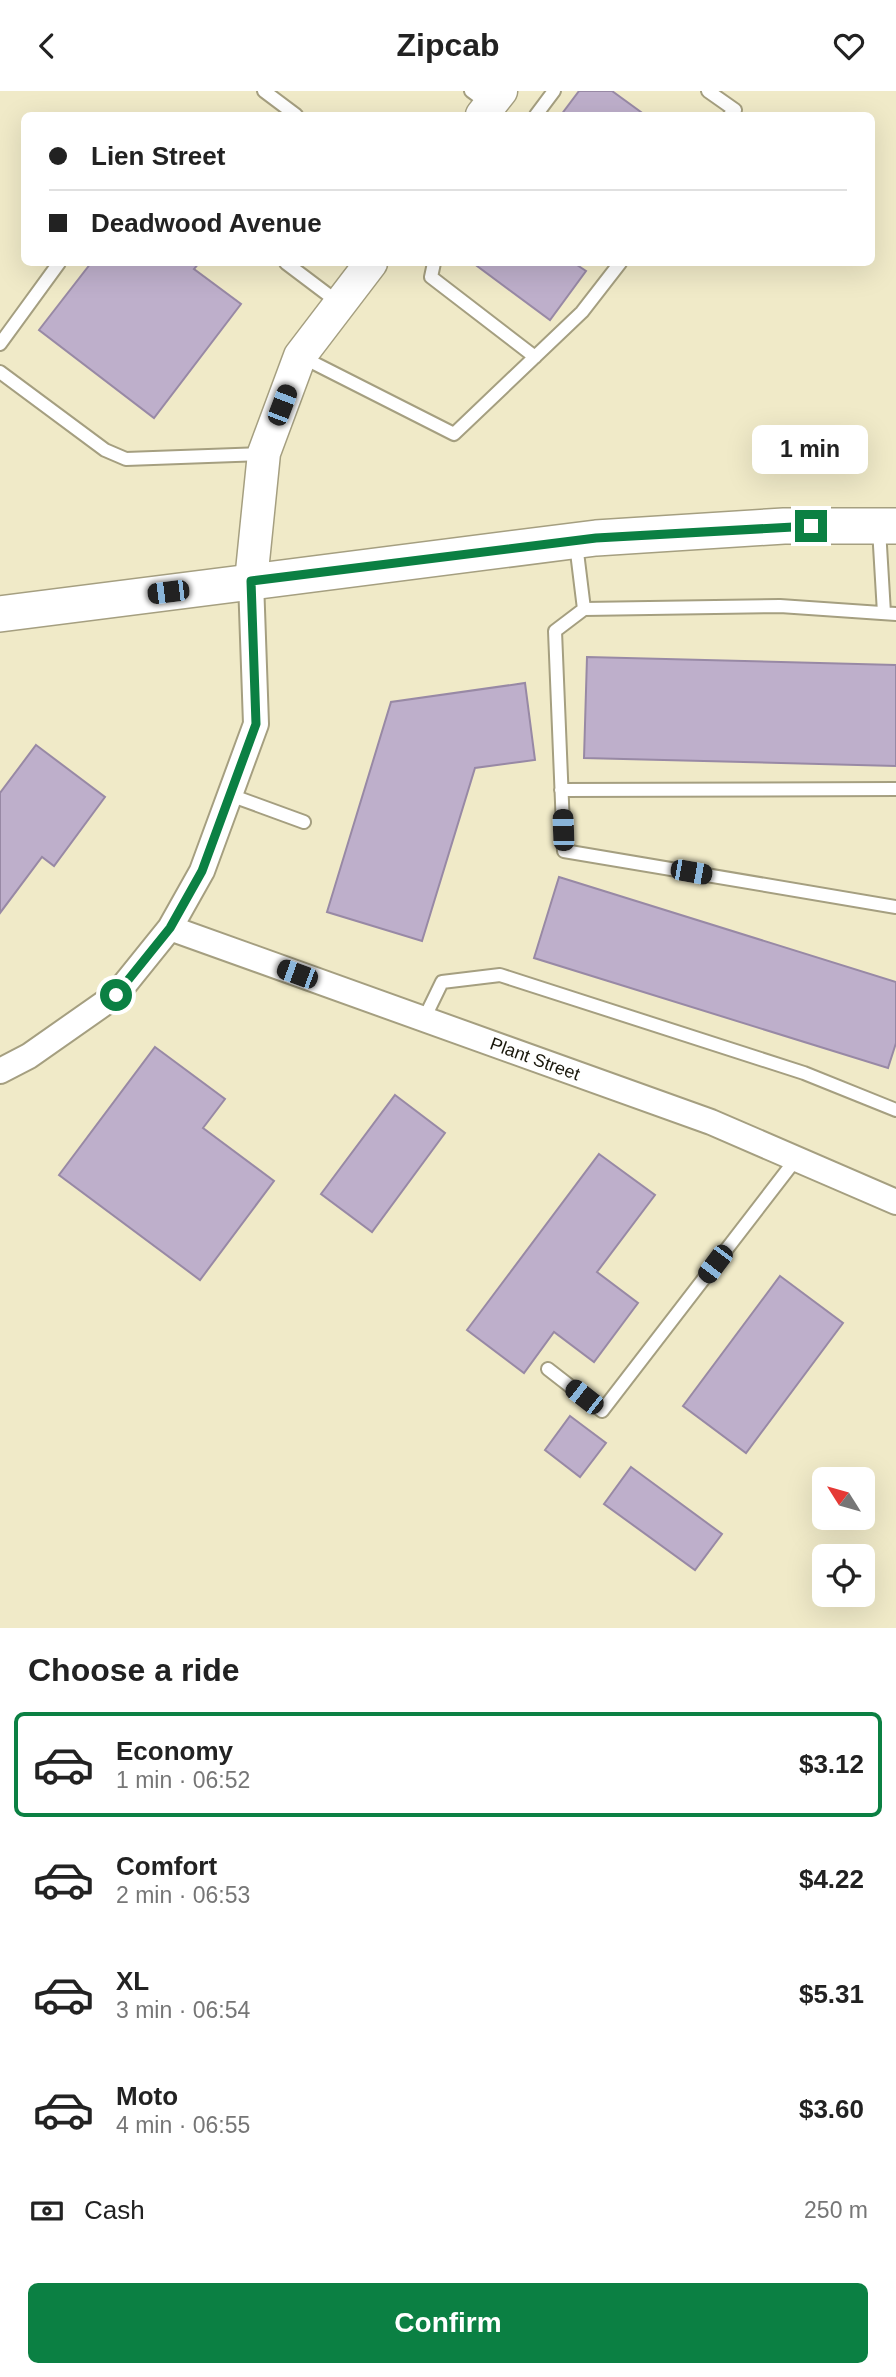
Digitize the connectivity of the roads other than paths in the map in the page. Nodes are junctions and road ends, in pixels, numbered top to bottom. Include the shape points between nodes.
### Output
1 (264, 91) edge
2 (554, 91) edge
3 (708, 91) edge
4 (292, 112) edge
5 (538, 112) edge
6 (733, 112) edge
7 (57, 266) edge
8 (290, 266) edge
9 (369, 266) edge
10 (434, 266) edge
11 (618, 266) edge
12 (340, 304) junction
13 (0, 344) edge
14 (300, 356) junction
15 (535, 358) junction
16 (0, 372) edge
17 (264, 453) junction
18 (887, 525) edge
19 (576, 541) junction
20 (251, 581) junction
21 (584, 609) junction
22 (890, 613) edge
23 (0, 614) edge
24 (896, 789) edge
25 (561, 790) junction
26 (230, 795) junction
27 (304, 822) dead end
28 (896, 907) edge
29 (170, 928) junction
30 (424, 1019) junction
31 (0, 1071) edge
32 (896, 1110) edge
33 (796, 1159) junction
34 (896, 1202) edge
35 (548, 1369) dead end

1 - 4 lane
2 - 5 lane
3 - 6 lane
7 - 13 lane
8 - 12 lane
9 - 12 street
10 - 15 lane via 432,277
11 - 15 lane via 582,312
12 - 14 street
14 - 15 lane via 454,434
14 - 17 street
16 - 17 lane via 105,450 126,459
17 - 20 street
18 - 19 main road via 699,530
18 - 22 lane
19 - 20 main road
19 - 21 lane
20 - 23 main road
20 - 26 street via 256,724
21 - 22 lane via 780,607
21 - 25 lane via 555,631
24 - 25 lane
25 - 28 lane via 564,851
26 - 27 lane
26 - 29 street via 202,871
29 - 30 street, Plant Street
29 - 31 street via 116,995
30 - 32 lane via 442,982 500,975 804,1073
30 - 33 street, Plant Street via 711,1122
33 - 34 street, Plant Street
33 - 35 lane via 602,1411

